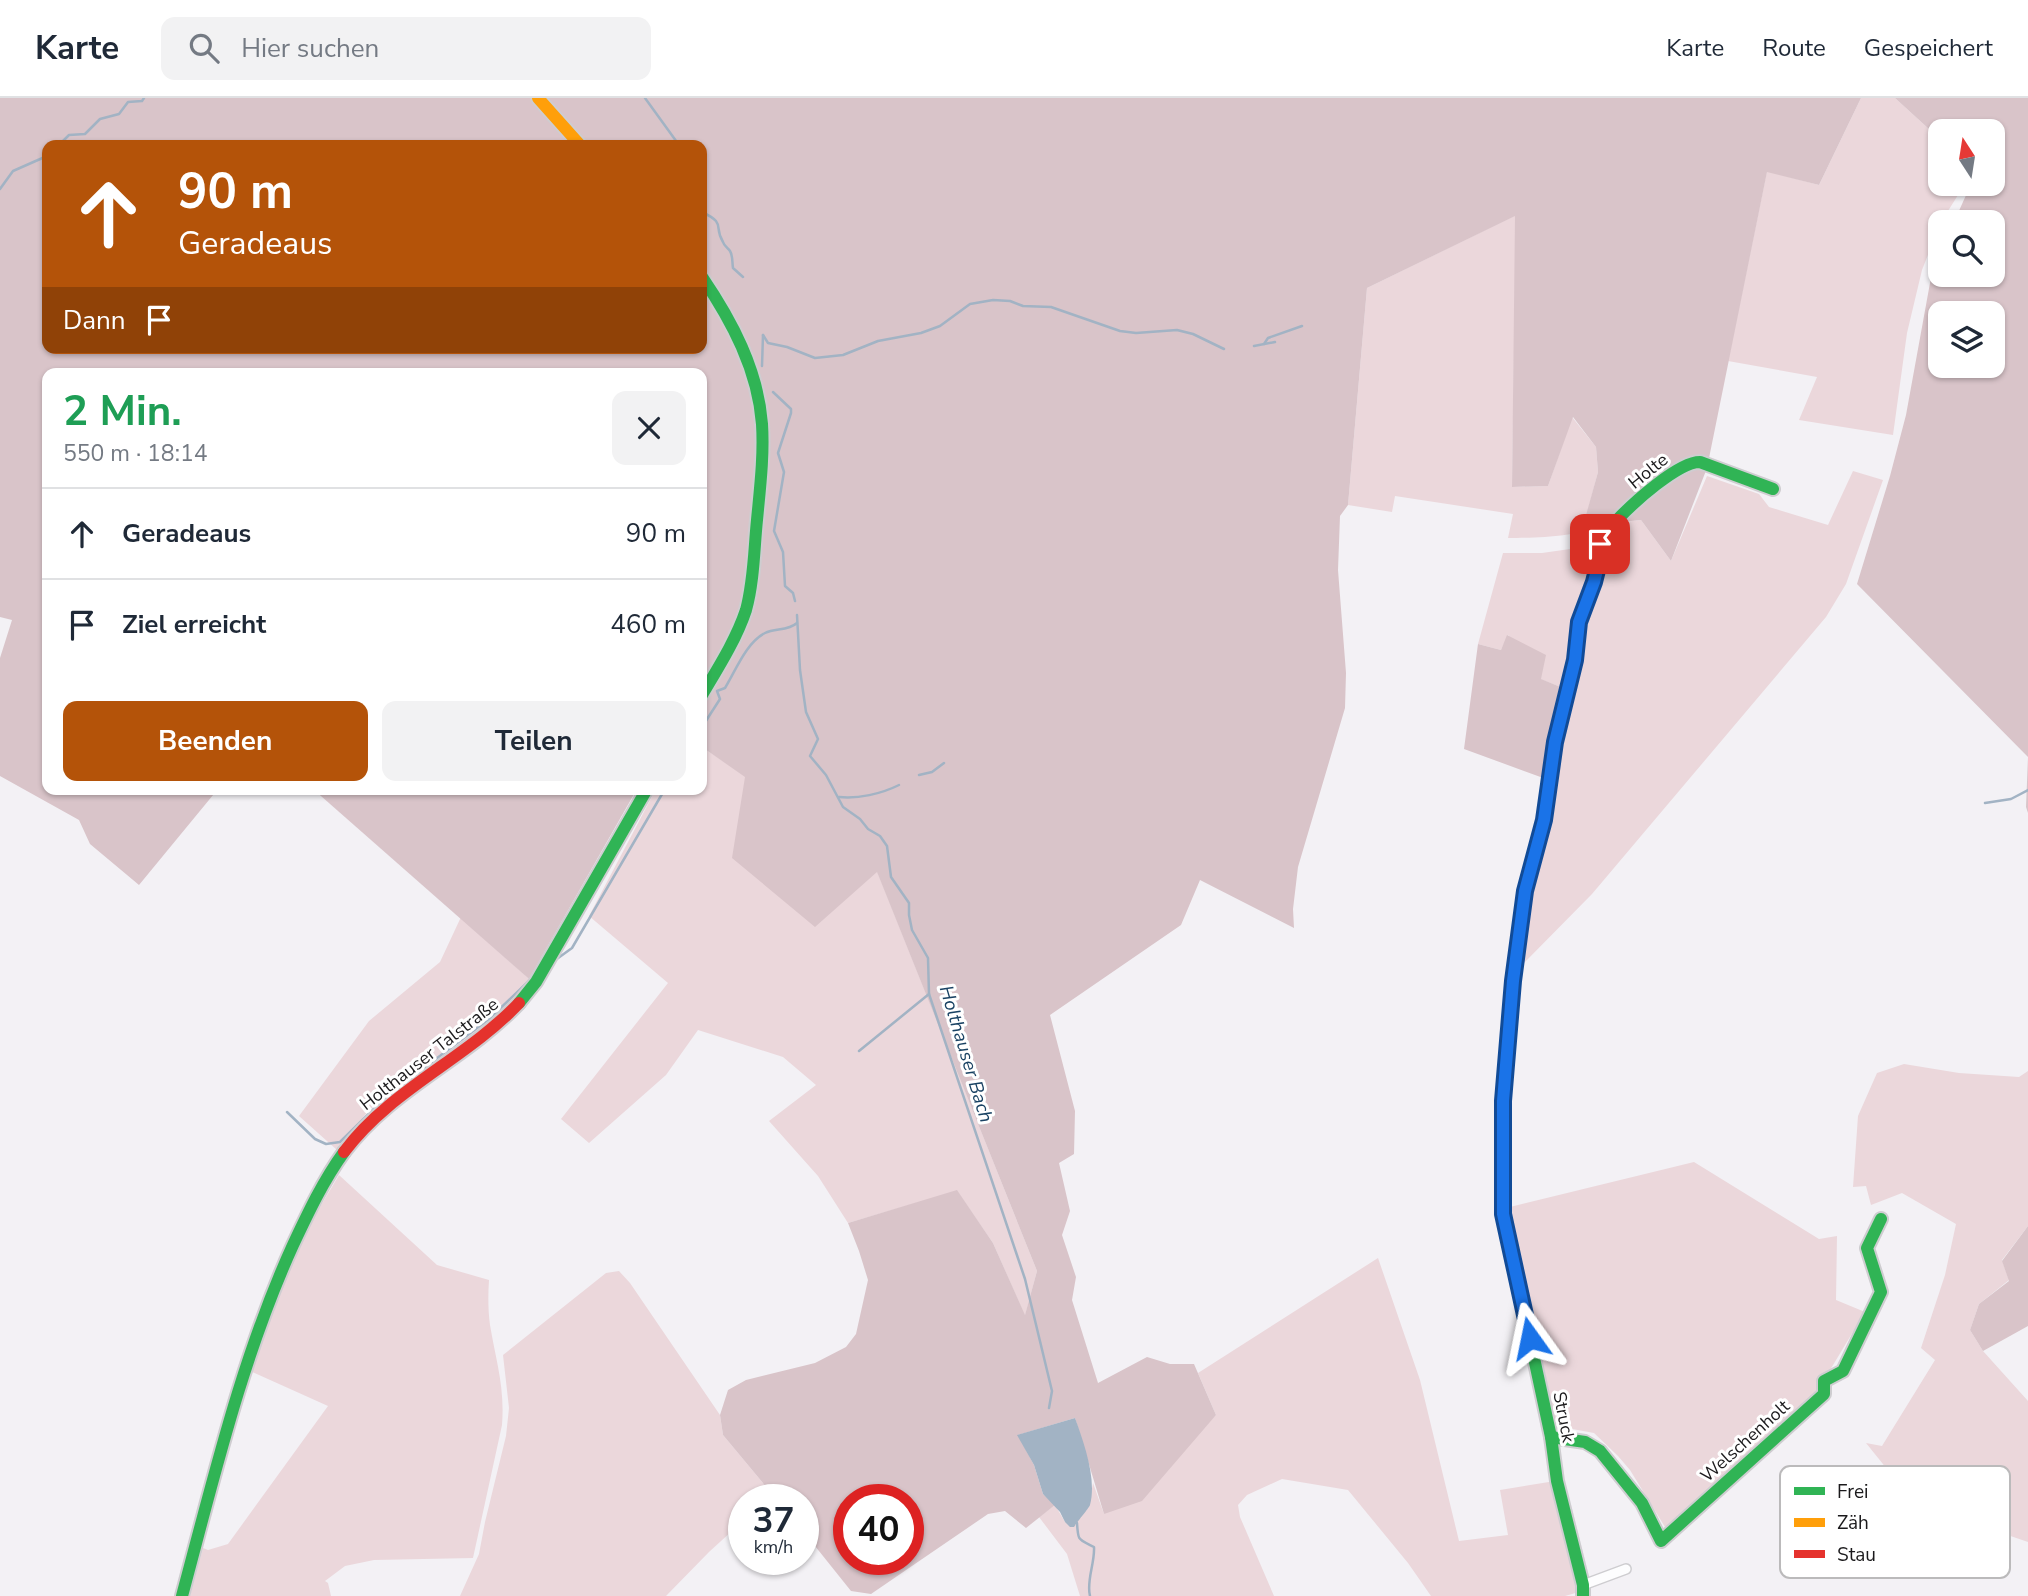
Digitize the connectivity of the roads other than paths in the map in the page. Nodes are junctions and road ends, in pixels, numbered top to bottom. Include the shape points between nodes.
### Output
1 (538, 98) edge
2 (576, 140) edge
3 (707, 285) edge
4 (1773, 489) dead end
5 (1600, 544) joint
6 (707, 686) edge
7 (644, 795) edge
8 (1881, 1219) dead end
9 (1551, 1437) junction
10 (1626, 1569) dead end
11 (1583, 1591) edge
12 (181, 1596) edge

1 - 2 street
3 - 6 street via 750,369 760,407 762,464 747,605
4 - 5 street, Holte via 1690,462 1618,518
5 - 9 street, Struck via 1594,582 1579,622 1544,820 1525,891 1503,1101 1503,1214
7 - 12 street, Holthauser Talstraße via 524,997 490,1031 372,1120 337,1162 311,1206 276,1279 241,1378
8 - 9 street, Welschenholt via 1867,1248 1881,1292 1843,1371 1824,1381 1824,1394 1661,1541 1643,1503 1600,1451 1585,1442
9 - 11 street, Struck
10 - 11 street

